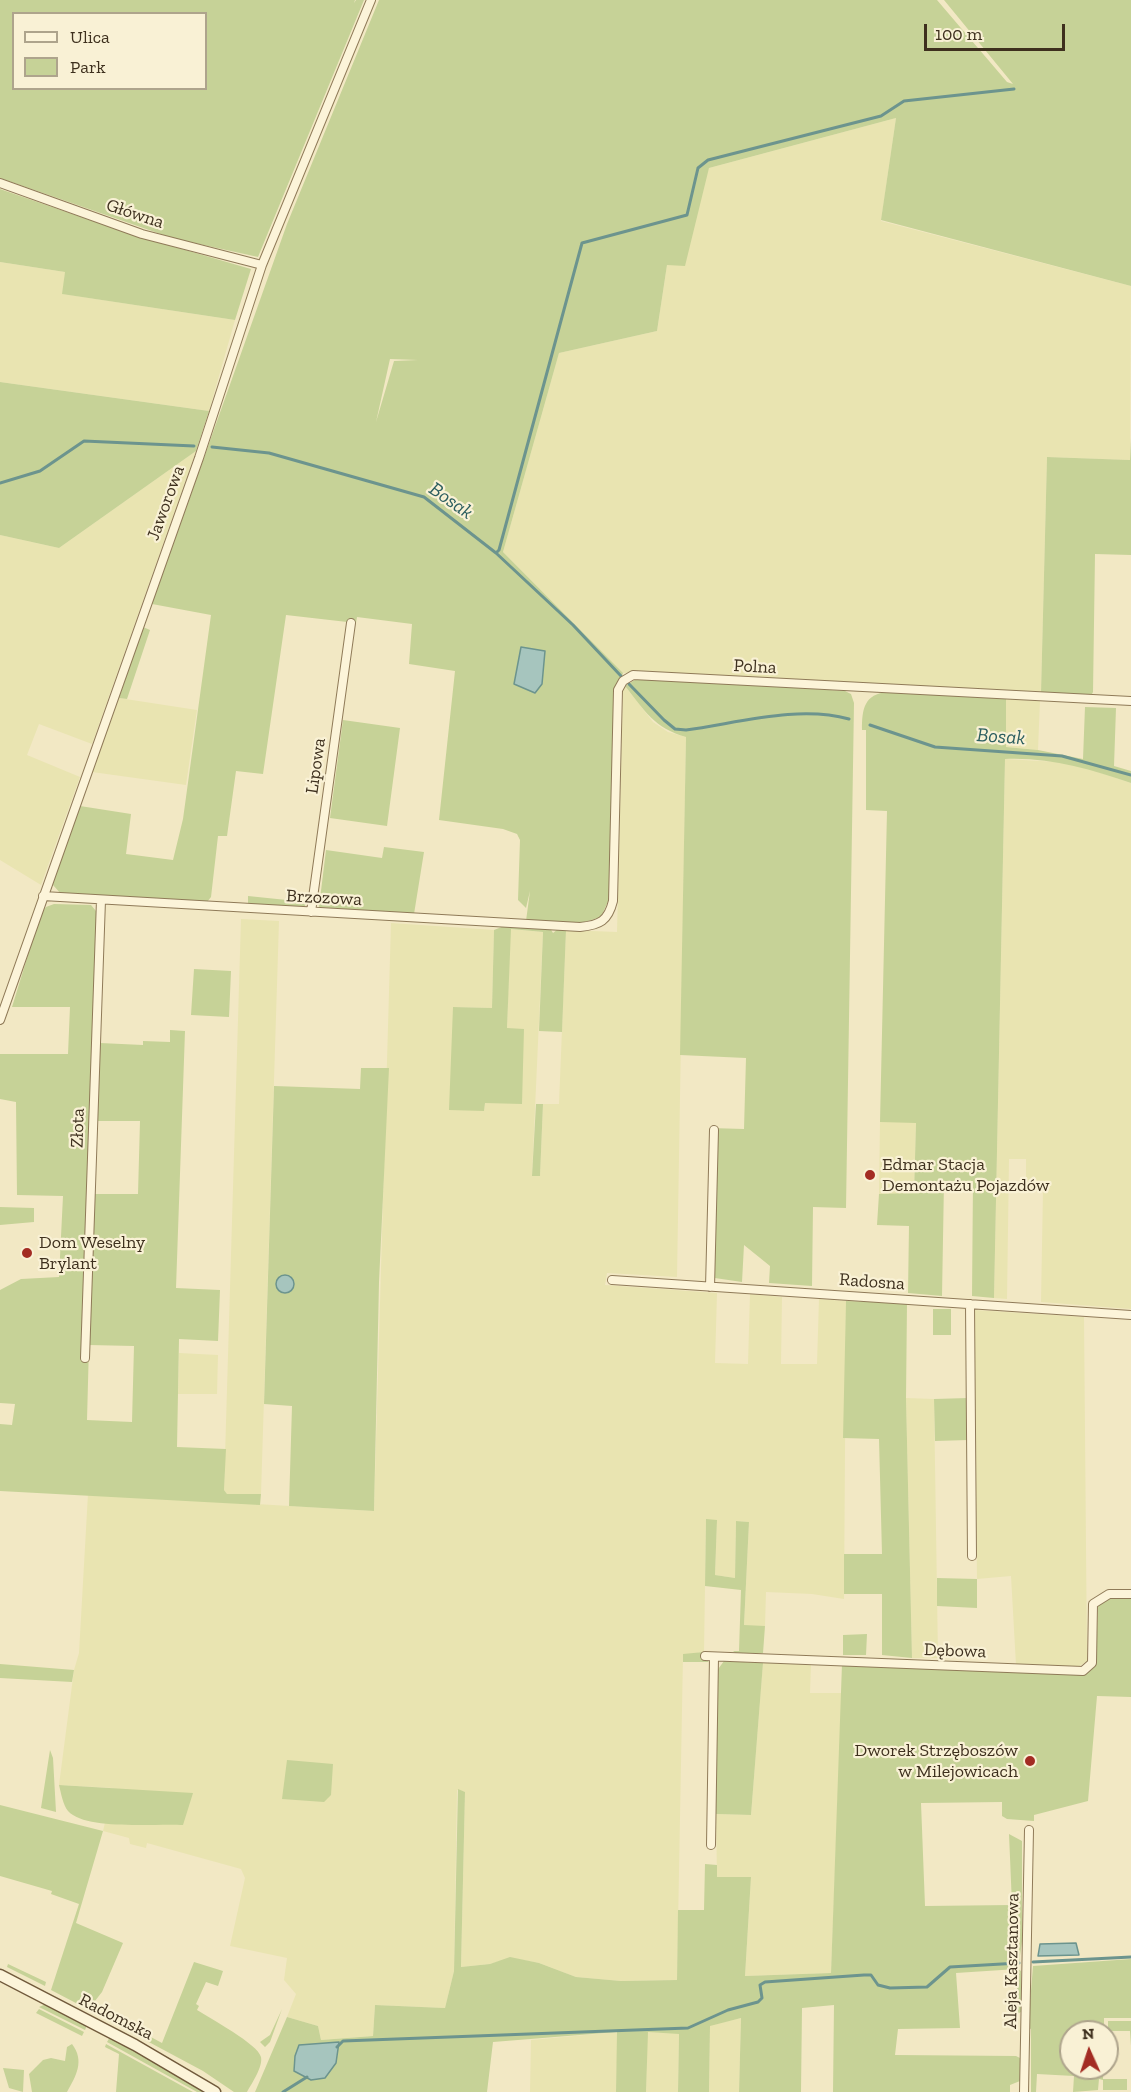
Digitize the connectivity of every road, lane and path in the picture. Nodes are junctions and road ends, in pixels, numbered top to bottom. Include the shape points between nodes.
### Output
1 (371, 0) edge
2 (0, 183) edge
3 (262, 265) junction
4 (351, 623) dead end
5 (1131, 701) edge
6 (43, 896) junction
7 (101, 900) junction
8 (311, 912) junction
9 (604, 922) joint
10 (0, 1020) edge
11 (714, 1130) dead end
12 (612, 1281) dead end
13 (710, 1287) junction
14 (970, 1304) junction
15 (1131, 1315) edge
16 (85, 1358) dead end
17 (972, 1556) dead end
18 (1131, 1594) edge
19 (705, 1656) dead end
20 (714, 1657) junction
21 (1029, 1830) dead end
22 (711, 1845) dead end
23 (0, 1975) edge
24 (215, 2092) edge
25 (1024, 2092) edge

1 - 3 street, Jaworowa
2 - 3 street, Główna via 142,234
3 - 6 street, Jaworowa via 199,458
4 - 8 street, Lipowa
5 - 9 street, Polna via 633,675 622,681 618,690 613,902
6 - 7 street, Brzozowa
6 - 10 street, Jaworowa
7 - 8 street, Brzozowa
7 - 16 street, Złota
8 - 9 street, Brzozowa via 580,927
11 - 13 street
12 - 13 street, Radosna
13 - 14 street, Radosna
14 - 15 street, Radosna
14 - 17 street
18 - 20 street, Dębowa via 1109,1594 1093,1604 1092,1663 1083,1671
19 - 20 street, Dębowa
20 - 22 street
21 - 25 street, Aleja Kasztanowa
23 - 24 main road, Radomska via 165,2061

